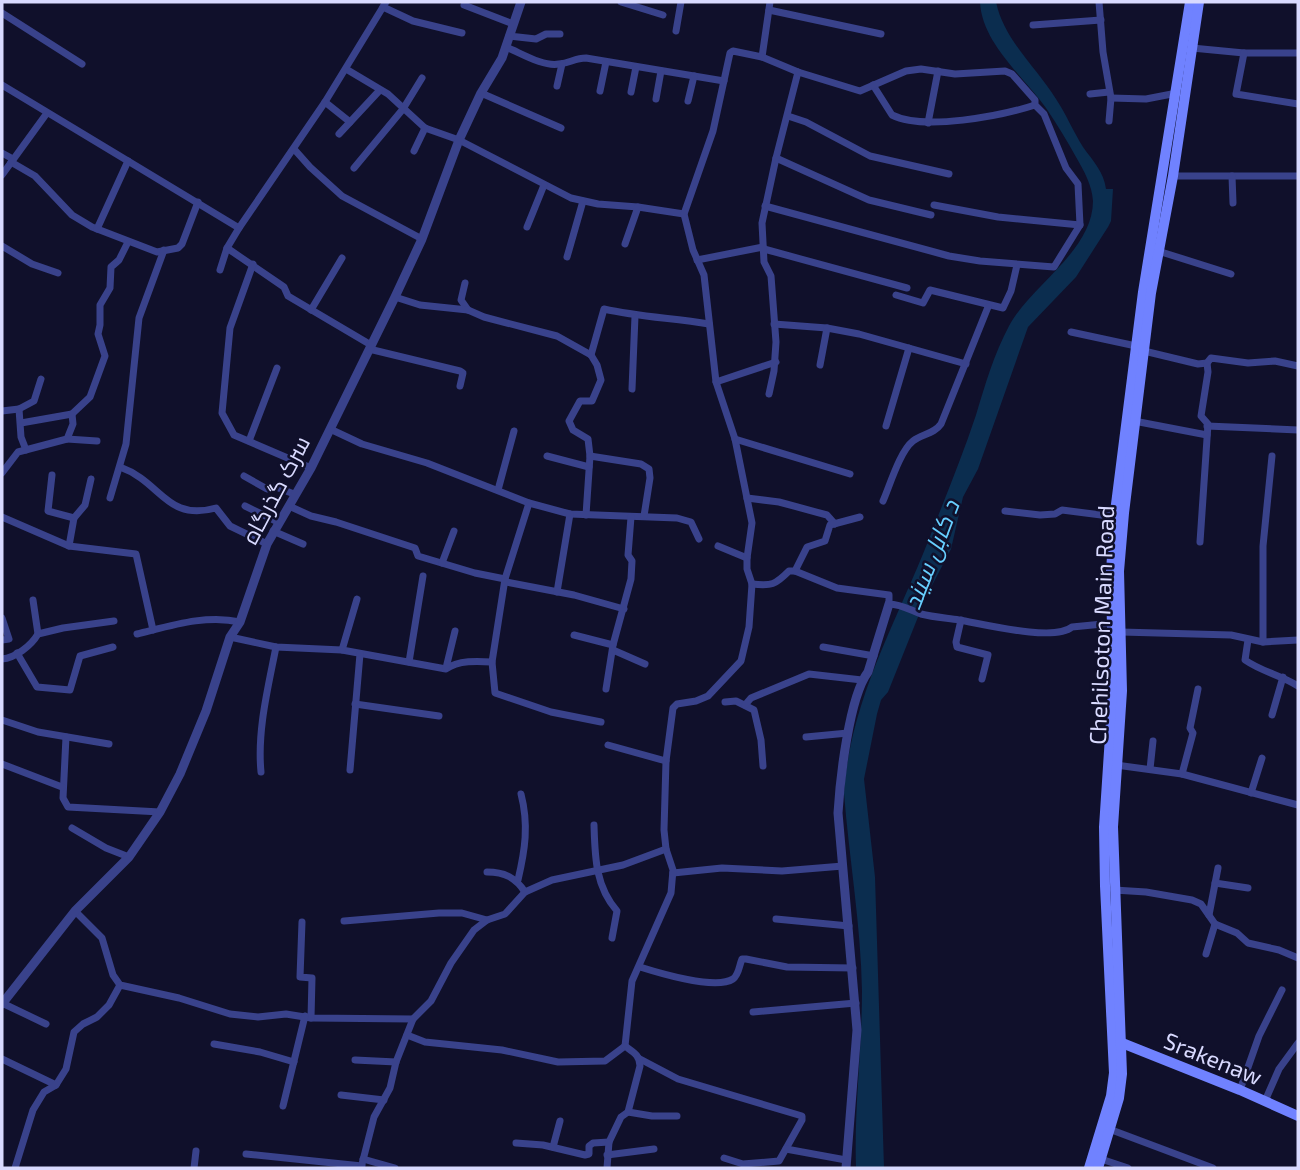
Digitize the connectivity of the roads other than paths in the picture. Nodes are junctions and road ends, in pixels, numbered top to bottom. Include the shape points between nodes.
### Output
1 (521, 2) edge
2 (621, 2) edge
3 (681, 2) edge
4 (1099, 2) edge
5 (1190, 2) edge
6 (1199, 2) edge
7 (385, 4) edge
8 (464, 5) dead end
9 (770, 6) edge
10 (2, 13) edge
11 (663, 15) dead end
12 (1101, 20) junction
13 (513, 24) junction
14 (1033, 25) dead end
15 (676, 31) dead end
16 (462, 33) dead end
17 (560, 34) dead end
18 (881, 34) dead end
19 (509, 36) junction
20 (506, 47) junction
21 (1192, 48) junction
22 (1244, 52) junction
23 (1298, 53) edge
24 (762, 57) junction
25 (606, 62) junction
26 (82, 64) dead end
27 (562, 64) junction
28 (636, 67) junction
29 (345, 69) junction
30 (661, 71) junction
31 (938, 71) junction
32 (798, 72) junction
33 (694, 76) junction
34 (422, 78) dead end
35 (724, 81) junction
36 (2, 85) edge
37 (873, 85) junction
38 (557, 86) dead end
39 (379, 90) junction
40 (600, 91) dead end
41 (631, 92) dead end
42 (481, 93) junction
43 (1177, 93) junction
44 (1090, 94) dead end
45 (1110, 95) junction
46 (656, 99) dead end
47 (688, 101) dead end
48 (325, 102) junction
49 (1298, 104) edge
50 (1035, 105) junction
51 (403, 109) junction
52 (47, 113) junction
53 (788, 116) junction
54 (1109, 121) dead end
55 (350, 122) junction
56 (928, 123) junction
57 (425, 128) junction
58 (561, 128) dead end
59 (339, 134) dead end
60 (459, 141) junction
61 (294, 149) junction
62 (414, 151) dead end
63 (2, 153) edge
64 (776, 158) junction
65 (12, 161) junction
66 (128, 161) junction
67 (354, 168) dead end
68 (949, 174) dead end
69 (2, 175) edge
70 (1173, 176) junction
71 (1232, 176) junction
72 (1298, 176) edge
73 (544, 185) junction
74 (583, 201) junction
75 (198, 202) junction
76 (1233, 203) dead end
77 (934, 205) dead end
78 (765, 206) junction
79 (638, 207) junction
80 (684, 214) junction
81 (931, 215) dead end
82 (1080, 225) junction
83 (527, 227) dead end
84 (239, 228) junction
85 (97, 229) junction
86 (422, 239) junction
87 (128, 242) junction
88 (625, 244) dead end
89 (2, 246) edge
90 (227, 248) junction
91 (763, 248) junction
92 (164, 250) junction
93 (1158, 251) junction
94 (567, 257) dead end
95 (342, 258) dead end
96 (697, 260) junction
97 (253, 264) junction
98 (1017, 265) junction
99 (220, 270) dead end
100 (58, 274) dead end
101 (1231, 274) dead end
102 (464, 283) dead end
103 (906, 288) dead end
104 (896, 295) dead end
105 (395, 297) junction
106 (988, 307) dead end
107 (311, 310) junction
108 (468, 310) junction
109 (635, 316) junction
110 (709, 324) junction
111 (774, 324) junction
112 (827, 328) junction
113 (1071, 332) dead end
114 (370, 347) junction
115 (909, 348) junction
116 (1140, 348) junction
117 (591, 355) junction
118 (775, 362) junction
119 (1207, 363) junction
120 (966, 364) junction
121 (820, 365) dead end
122 (1298, 366) edge
123 (277, 368) dead end
124 (41, 379) dead end
125 (716, 382) junction
126 (460, 386) dead end
127 (632, 389) dead end
128 (769, 394) dead end
129 (19, 409) junction
130 (2, 411) edge
131 (72, 414) junction
132 (1134, 421) junction
133 (21, 423) junction
134 (886, 426) dead end
135 (1207, 426) junction
136 (330, 429) junction
137 (1298, 430) edge
138 (514, 431) dead end
139 (1207, 435) junction
140 (68, 439) junction
141 (734, 439) junction
142 (97, 441) dead end
143 (249, 441) junction
144 (26, 450) junction
145 (547, 456) dead end
146 (590, 456) junction
147 (1272, 456) dead end
148 (120, 467) junction
149 (589, 467) junction
150 (311, 468) junction
151 (2, 473) edge
152 (850, 474) dead end
153 (52, 475) dead end
154 (244, 476) dead end
155 (91, 479) dead end
156 (498, 490) junction
157 (294, 494) junction
158 (110, 498) dead end
159 (747, 498) junction
160 (883, 501) dead end
161 (529, 503) junction
162 (245, 506) dead end
163 (289, 506) junction
164 (1005, 511) dead end
165 (1115, 512) junction
166 (570, 514) junction
167 (586, 515) junction
168 (644, 516) junction
169 (2, 517) edge
170 (631, 517) junction
171 (860, 517) dead end
172 (74, 518) junction
173 (835, 524) junction
174 (276, 526) junction
175 (454, 531) dead end
176 (699, 539) dead end
177 (1200, 542) dead end
178 (267, 544) junction
179 (303, 544) dead end
180 (69, 546) junction
181 (718, 546) dead end
182 (747, 558) junction
183 (442, 563) junction
184 (794, 571) junction
185 (423, 576) dead end
186 (505, 580) junction
187 (752, 584) junction
188 (557, 592) junction
189 (357, 598) dead end
190 (33, 600) dead end
191 (893, 604) junction
192 (624, 609) junction
193 (2, 618) edge
194 (961, 620) junction
195 (114, 621) dead end
196 (240, 622) junction
197 (1113, 623) junction
198 (153, 631) junction
199 (456, 631) dead end
200 (1121, 632) junction
201 (137, 634) dead end
202 (38, 635) junction
203 (574, 635) dead end
204 (230, 636) junction
205 (2, 640) edge
206 (1248, 640) junction
207 (1298, 640) edge
208 (1262, 642) junction
209 (113, 647) dead end
210 (276, 647) junction
211 (823, 647) dead end
212 (613, 648) junction
213 (342, 650) junction
214 (17, 653) junction
215 (360, 654) junction
216 (874, 656) junction
217 (2, 659) edge
218 (409, 662) junction
219 (492, 662) junction
220 (645, 664) dead end
221 (446, 669) junction
222 (1283, 677) junction
223 (982, 679) dead end
224 (862, 680) junction
225 (1298, 686) edge
226 (606, 689) dead end
227 (1198, 689) dead end
228 (725, 702) dead end
229 (355, 704) junction
230 (745, 705) junction
231 (1272, 715) dead end
232 (439, 716) dead end
233 (2, 720) edge
234 (601, 722) dead end
235 (848, 733) junction
236 (66, 737) junction
237 (806, 737) dead end
238 (1153, 741) dead end
239 (108, 744) dead end
240 (608, 745) dead end
241 (1262, 758) dead end
242 (666, 761) junction
243 (2, 764) edge
244 (1116, 765) junction
245 (763, 766) dead end
246 (1150, 769) junction
247 (351, 770) dead end
248 (261, 772) dead end
249 (1182, 774) junction
250 (62, 787) junction
251 (1251, 793) junction
252 (521, 794) dead end
253 (1298, 805) edge
254 (160, 812) junction
255 (594, 825) dead end
256 (72, 828) dead end
257 (666, 849) junction
258 (129, 857) junction
259 (843, 866) junction
260 (1218, 868) dead end
261 (597, 870) junction
262 (487, 872) dead end
263 (673, 873) junction
264 (518, 880) junction
265 (1215, 883) junction
266 (1248, 888) dead end
267 (1114, 890) junction
268 (525, 892) junction
269 (75, 911) junction
270 (1209, 915) junction
271 (776, 919) dead end
272 (487, 920) junction
273 (344, 921) dead end
274 (302, 922) dead end
275 (1214, 924) junction
276 (849, 926) junction
277 (612, 938) dead end
278 (1206, 954) dead end
279 (1298, 958) edge
280 (640, 967) junction
281 (853, 968) junction
282 (120, 985) junction
283 (1282, 990) dead end
284 (2, 1003) edge
285 (856, 1003) junction
286 (753, 1012) dead end
287 (308, 1017) junction
288 (413, 1019) junction
289 (46, 1024) dead end
290 (407, 1035) junction
291 (1117, 1041) junction
292 (1298, 1043) edge
293 (214, 1044) dead end
294 (625, 1046) junction
295 (2, 1059) edge
296 (640, 1059) junction
297 (355, 1060) dead end
298 (294, 1062) junction
299 (396, 1062) junction
300 (56, 1085) junction
301 (1240, 1090) junction
302 (341, 1095) dead end
303 (384, 1100) junction
304 (1265, 1101) junction
305 (283, 1106) dead end
306 (628, 1112) junction
307 (677, 1116) dead end
308 (1298, 1116) edge
309 (560, 1121) dead end
310 (1109, 1129) junction
311 (608, 1142) junction
312 (516, 1143) dead end
313 (554, 1147) junction
314 (786, 1149) junction
315 (654, 1150) dead end
316 (196, 1151) dead end
317 (246, 1154) dead end
318 (607, 1155) junction
319 (724, 1158) dead end
320 (846, 1164) edge
321 (1099, 1164) edge
322 (362, 1165) edge
323 (779, 1165) edge
324 (15, 1168) edge
325 (194, 1168) edge
326 (395, 1168) edge
327 (607, 1168) edge
328 (1090, 1168) edge
329 (1128, 1168) edge
330 (1213, 1168) edge

1 - 13 street, سرک گذرگاه
2 - 11 street
3 - 15 street
4 - 12 street
5 - 43 main road, Chehilsoton Main Road
6 - 21 main road, Chehilsoton Main Road
7 - 16 street via 413,21
7 - 29 street
8 - 13 street
9 - 18 street
9 - 24 street
10 - 26 street
12 - 14 street
12 - 45 street
13 - 19 street, سرک گذرگاه
17 - 19 street via 536,39
19 - 20 street, سرک گذرگاه
20 - 27 street
20 - 42 street, سرک گذرگاه
21 - 22 street
21 - 70 main road, Chehilsoton Main Road
22 - 23 street
22 - 49 street via 1237,94
24 - 32 street
24 - 35 street via 733,51
25 - 27 street via 576,58
25 - 28 street
25 - 40 street
27 - 38 street
28 - 30 street
28 - 41 street
29 - 39 street
29 - 48 street
30 - 33 street
30 - 46 street
31 - 37 street via 906,71
31 - 50 street via 1005,71
31 - 56 street
32 - 37 street via 860,91
32 - 53 street
33 - 35 street
33 - 47 street
34 - 51 street
35 - 80 street via 713,131
36 - 52 street
37 - 56 street via 892,115
39 - 51 street
39 - 55 street
42 - 58 street
42 - 60 street, سرک گذرگاه
43 - 45 street via 1146,99
43 - 116 main road, Chehilsoton Main Road via 1146,271
44 - 45 street
45 - 54 street
48 - 55 street
48 - 61 street
50 - 56 street via 1012,113
50 - 82 street via 1044,114 1066,168 1078,184
51 - 57 street
51 - 67 street
52 - 65 street
52 - 66 street
53 - 64 street
53 - 68 street via 870,156
55 - 59 street
57 - 60 street
57 - 62 street
60 - 73 street
60 - 86 street, سرک گذرگاه
61 - 84 street
61 - 86 street via 342,196
63 - 65 street
64 - 78 street
64 - 81 street via 869,200
65 - 69 street
65 - 85 street via 39,179 72,215
66 - 75 street
66 - 85 street
70 - 71 street
70 - 93 main road, Chehilsoton Main Road
71 - 72 street
71 - 76 street
73 - 74 street
73 - 83 street
74 - 79 street
74 - 94 street
75 - 84 street
75 - 92 street via 182,244
77 - 82 street
78 - 91 street
78 - 98 street via 922,250
79 - 80 street
79 - 88 street
80 - 96 street
82 - 98 street via 1054,267
84 - 90 street
85 - 87 street
86 - 105 street, سرک گذرگاه
87 - 92 street
87 - 131 street via 111,267 110,288 100,303 98,337 105,356 90,397
89 - 100 street
90 - 97 street
90 - 99 street
91 - 96 street
91 - 103 street
91 - 111 street via 771,276
92 - 148 street via 139,318
93 - 101 street
93 - 116 main road, Chehilsoton Main Road
95 - 107 street
96 - 110 street via 704,275
97 - 107 street
97 - 143 street via 230,328 222,414 234,435
98 - 104 street via 1003,308 930,290 923,303
102 - 108 street via 461,300
105 - 108 street
105 - 114 street, سرک گذرگاه
106 - 120 street
107 - 114 street
108 - 117 street via 557,336
109 - 110 street
109 - 117 street via 604,309
109 - 127 street
110 - 125 street
111 - 112 street
111 - 118 street
112 - 115 street
112 - 121 street
113 - 116 street
114 - 126 street via 460,371
114 - 136 street, سرک گذرگاه
115 - 120 street
115 - 134 street
116 - 119 street
116 - 132 main road, Chehilsoton Main Road
116 - 165 main road, Chehilsoton Main Road
117 - 146 street via 601,380 592,401 580,401 569,421 573,430 588,439
118 - 125 street
118 - 128 street
119 - 122 street via 1211,358
119 - 135 street via 1201,416
120 - 160 street via 941,424 912,442
123 - 143 street
124 - 129 street via 36,399
125 - 141 street
129 - 130 street
129 - 133 street
131 - 133 street
131 - 140 street
132 - 139 street
132 - 200 main road, Chehilsoton Main Road via 1119,571
133 - 144 street
135 - 137 street
135 - 139 street
136 - 150 street, سرک گذرگاه
136 - 156 street
138 - 156 street
139 - 177 street
140 - 142 street
140 - 144 street
141 - 152 street
141 - 159 street
143 - 150 street
144 - 151 street via 18,452
145 - 149 street
146 - 149 street
146 - 168 street via 649,469
147 - 208 street via 1263,547
148 - 158 street
148 - 178 street via 142,477 182,510 198,513 216,508 230,526
149 - 167 street
150 - 157 street, سرک گذرگاه
153 - 172 street via 48,510
154 - 157 street via 267,489 276,487
155 - 172 street via 85,505
156 - 161 street
157 - 163 street, سرک گذرگاه
159 - 173 street via 827,514
159 - 182 street via 752,523
161 - 166 street
161 - 186 street
162 - 174 street
163 - 174 street, سرک گذرگاه
163 - 183 street via 415,548 418,556
164 - 165 street via 1040,515 1062,510 1109,516
165 - 197 main road, Chehilsoton Main Road
166 - 167 street
166 - 188 street
167 - 170 street
168 - 170 street
168 - 176 street via 687,520 697,529
169 - 180 street
170 - 192 street via 628,555 632,561
171 - 173 street
172 - 180 street
173 - 184 street via 830,525 825,541 807,547
174 - 178 street, سرک گذرگاه
174 - 179 street
175 - 183 street
178 - 196 street, سرک گذرگاه
180 - 198 street via 136,554
181 - 182 street
182 - 187 street
183 - 186 street
184 - 187 street via 770,586
184 - 191 street via 836,588 889,595
185 - 218 street
186 - 188 street
186 - 219 street
187 - 242 street via 741,661 708,696 674,706
188 - 192 street
189 - 213 street
190 - 202 street
191 - 194 street
191 - 216 street
192 - 212 street
193 - 205 street via 9,639
194 - 197 street via 1014,631 1055,632
194 - 223 street via 957,647 988,655
195 - 202 street
196 - 198 street via 222,618
196 - 204 street, سرک گذرگاه
197 - 291 main road, Chehilsoton Main Road via 1104,827
198 - 201 street
199 - 221 street
200 - 206 street via 1231,635
200 - 244 main road, Chehilsoton Main Road
202 - 214 street
203 - 212 street
204 - 210 street
204 - 254 street, سرک گذرگاه via 180,774
206 - 208 street
206 - 222 street via 1245,660
207 - 208 street
209 - 214 street via 80,656 71,690 37,687
210 - 213 street
210 - 248 street via 262,730
211 - 216 street
212 - 220 street
212 - 226 street
213 - 215 street
214 - 217 street
215 - 218 street
215 - 229 street
216 - 224 street
218 - 221 street
219 - 221 street
219 - 234 street via 495,693 551,712
222 - 225 street
222 - 231 street
224 - 230 street via 810,674 751,698
224 - 235 street
227 - 249 street
228 - 230 street
229 - 232 street
229 - 247 street
230 - 245 street via 756,716
233 - 236 street
235 - 237 street
235 - 259 street via 838,813
236 - 239 street
236 - 250 street
238 - 246 street
240 - 242 street
241 - 251 street
242 - 257 street
243 - 250 street
244 - 246 street
244 - 267 main road, Chehilsoton Main Road
246 - 249 street
249 - 251 street
250 - 254 street via 68,807
251 - 253 street
252 - 264 street via 527,827
254 - 258 street, سرک گذرگاه
255 - 261 street
256 - 258 street
257 - 261 street
257 - 263 street
258 - 269 street, سرک گذرگاه
259 - 263 street
259 - 276 street
260 - 265 street
261 - 268 street via 552,880
261 - 277 street via 617,911
262 - 264 street
263 - 280 street via 667,908
264 - 268 street
265 - 266 street
265 - 270 street
267 - 270 street via 1192,900
267 - 291 main road, Chehilsoton Main Road
268 - 272 street via 505,914
269 - 282 street via 102,938
269 - 284 street, سرک گذرگاه
270 - 275 street
271 - 276 street
272 - 273 street via 439,913
272 - 288 street via 474,930 431,1001
274 - 287 street via 300,976 312,978
275 - 278 street
275 - 279 street via 1248,943
276 - 281 street
280 - 281 street via 673,978 720,983 731,981 747,959 787,967
280 - 294 street via 632,981
281 - 285 street
282 - 287 street via 230,1014
282 - 300 street via 109,1005 74,1032 66,1069
283 - 301 street
284 - 289 street
285 - 286 street
285 - 320 street
287 - 288 street
287 - 298 street
288 - 290 street
290 - 294 street via 425,1042 502,1050 558,1062 606,1062
290 - 299 street
291 - 301 main road, Srakenaw
291 - 310 main road, Chehilsoton Main Road via 1122,1074
291 - 328 main road, Chehilsoton Main Road via 1111,1096
292 - 304 street via 1279,1069
293 - 298 street
294 - 296 street
295 - 300 street
296 - 306 street
296 - 314 street via 678,1079 799,1113 802,1120
297 - 299 street
298 - 305 street
299 - 303 street
300 - 324 street via 44,1092 33,1111
301 - 304 main road, Srakenaw
302 - 303 street
303 - 322 street via 374,1117
304 - 308 main road, Srakenaw
306 - 307 street
306 - 311 street
309 - 313 street
310 - 321 main road, Chehilsoton Main Road
310 - 330 street
311 - 313 street via 593,1143 585,1155
311 - 318 street
312 - 313 street
314 - 320 street
314 - 323 street
315 - 318 street
316 - 325 street
317 - 322 street
318 - 327 street
319 - 323 street via 743,1164
321 - 329 street
322 - 326 street

